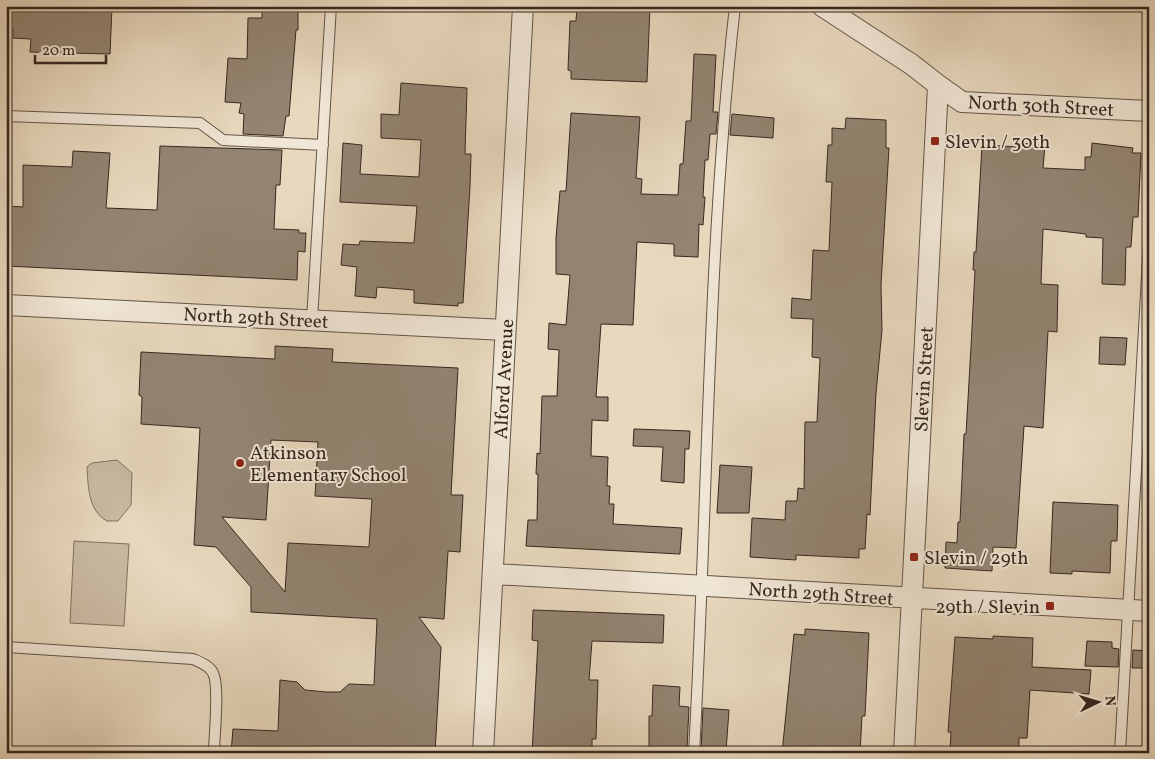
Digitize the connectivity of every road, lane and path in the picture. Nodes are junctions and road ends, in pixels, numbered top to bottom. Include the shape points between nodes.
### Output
1 (331, 6) edge
2 (523, 6) edge
3 (735, 6) edge
4 (822, 6) edge
5 (938, 86) junction
6 (1149, 111) edge
7 (6, 116) edge
8 (323, 144) junction
9 (1149, 240) edge
10 (6, 305) edge
11 (312, 320) junction
12 (505, 330) junction
13 (493, 574) junction
14 (700, 585) junction
15 (912, 599) junction
16 (1127, 610) junction
17 (1149, 611) edge
18 (6, 647) edge
19 (214, 753) edge
20 (483, 753) edge
21 (694, 753) edge
22 (904, 753) edge
23 (1120, 753) edge

1 - 8 lane
2 - 12 street, Alford Avenue
3 - 14 lane via 726,80
4 - 5 street via 911,64
5 - 6 street, North 30th Street via 962,102
5 - 15 street, Slevin Street
7 - 8 lane via 200,123 223,140
8 - 11 lane
9 - 16 lane
10 - 11 street, North 29th Street
11 - 12 street, North 29th Street
12 - 13 street, Alford Avenue
13 - 14 street, North 29th Street
13 - 20 street, Alford Avenue
14 - 15 street, North 29th Street
14 - 21 lane via 702,613
15 - 16 street, North 29th Street
15 - 22 street, Slevin Street
16 - 17 street, North 29th Street
16 - 23 lane
18 - 19 lane via 194,659 205,664 213,672 216,690

